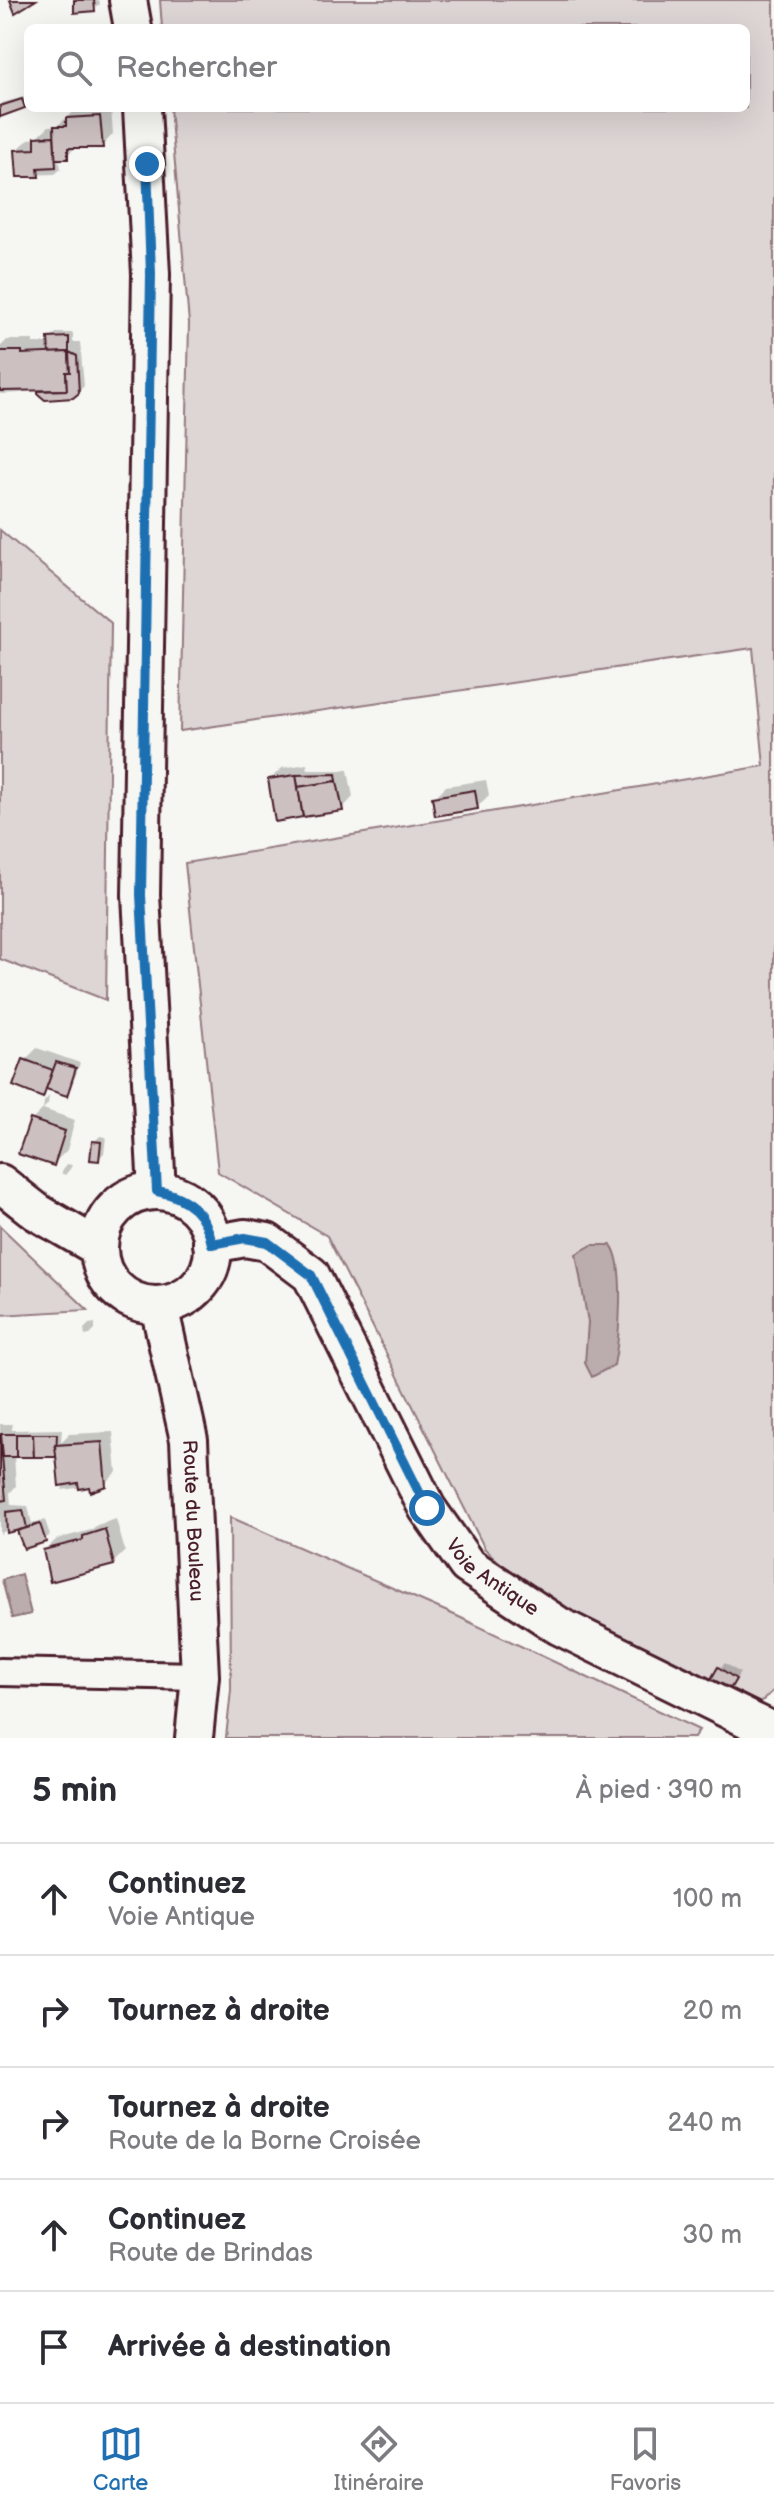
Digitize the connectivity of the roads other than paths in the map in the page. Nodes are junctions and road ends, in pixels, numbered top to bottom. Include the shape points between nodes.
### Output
1 (128, 0) edge
2 (132, 24) edge
3 (142, 112) edge
4 (0, 1183) edge
5 (157, 1191) junction
6 (212, 1244) junction
7 (99, 1248) junction
8 (159, 1306) junction
9 (0, 1672) edge
10 (200, 1676) junction
11 (774, 1732) edge
12 (194, 1738) edge

1 - 2 main road
3 - 5 main road via 151,274 141,895
4 - 7 main road
5 - 6 main road via 189,1201 201,1213
5 - 7 main road via 123,1201 101,1230
6 - 8 main road via 204,1279 177,1302
6 - 11 main road, Voie Antique via 245,1238 267,1242 311,1275 427,1508 467,1565 559,1626
7 - 8 main road via 110,1283 141,1304
8 - 10 main road, Route du Bouleau via 189,1440
9 - 10 street
10 - 12 main road, Route du Bouleau

